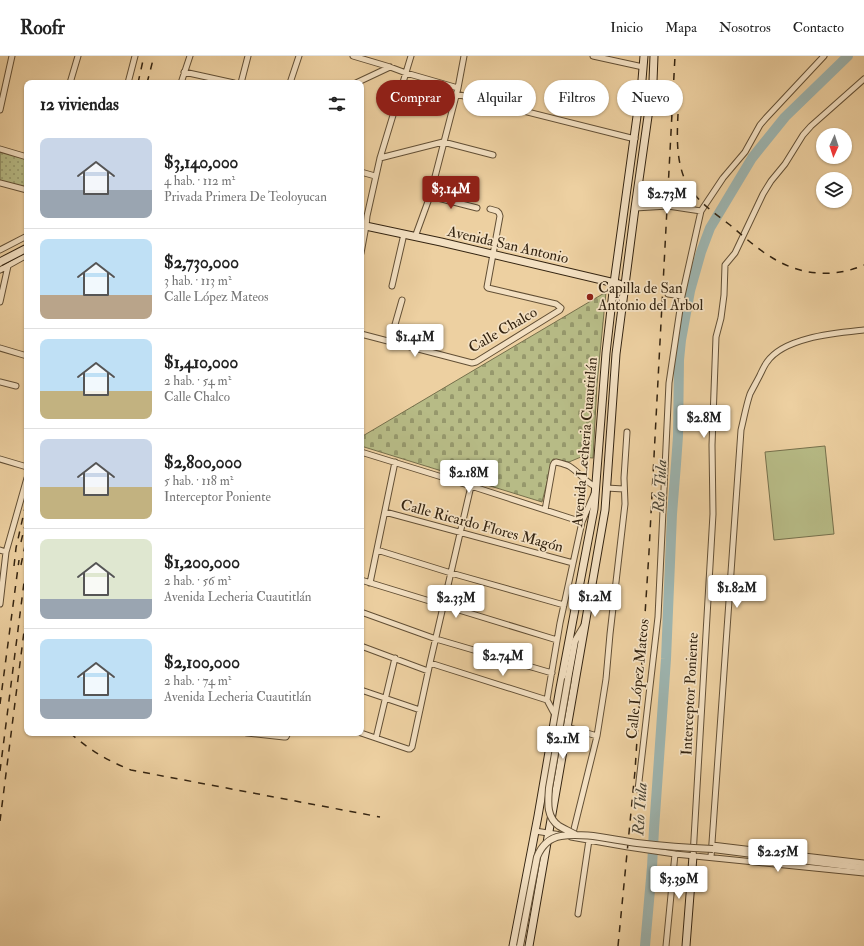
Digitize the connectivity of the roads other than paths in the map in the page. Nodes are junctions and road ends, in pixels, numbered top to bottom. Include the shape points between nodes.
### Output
1 (12, 56) edge
2 (78, 56) edge
3 (135, 56) edge
4 (190, 56) edge
5 (248, 56) edge
6 (299, 56) edge
7 (352, 56) edge
8 (411, 56) edge
9 (464, 56) edge
10 (593, 56) edge
11 (644, 56) edge
12 (654, 56) edge
13 (824, 56) edge
14 (390, 67) junction
15 (643, 68) junction
16 (184, 72) junction
17 (406, 73) junction
18 (864, 79) edge
19 (71, 80) edge
20 (129, 80) edge
21 (182, 80) edge
22 (220, 80) edge
23 (242, 80) edge
24 (291, 80) edge
25 (362, 80) edge
26 (2, 89) edge
27 (457, 91) junction
28 (0, 110) edge
29 (635, 139) junction
30 (443, 142) junction
31 (0, 149) edge
32 (492, 154) dead end
33 (24, 156) edge
34 (380, 158) junction
35 (364, 173) edge
36 (375, 176) junction
37 (0, 183) edge
38 (24, 189) edge
39 (430, 196) junction
40 (477, 208) dead end
41 (635, 208) junction
42 (490, 209) dead end
43 (700, 211) junction
44 (364, 226) edge
45 (404, 234) junction
46 (416, 237) junction
47 (24, 238) edge
48 (24, 247) edge
49 (0, 250) edge
50 (24, 250) edge
51 (492, 255) junction
52 (24, 256) edge
53 (21, 258) junction
54 (0, 262) edge
55 (8, 266) junction
56 (0, 270) edge
57 (614, 283) junction
58 (625, 285) junction
59 (392, 286) dead end
60 (668, 294) dead end
61 (682, 296) junction
62 (402, 300) dead end
63 (0, 302) edge
64 (864, 330) edge
65 (364, 335) edge
66 (390, 342) junction
67 (0, 348) edge
68 (24, 355) edge
69 (0, 382) edge
70 (16, 386) dead end
71 (627, 432) dead end
72 (364, 453) edge
73 (0, 459) edge
74 (395, 462) junction
75 (24, 466) edge
76 (471, 486) junction
77 (596, 488) junction
78 (606, 488) junction
79 (24, 489) edge
80 (624, 489) junction
81 (545, 510) junction
82 (384, 512) junction
83 (582, 522) junction
84 (460, 533) junction
85 (0, 550) edge
86 (377, 550) junction
87 (6, 552) junction
88 (573, 563) junction
89 (451, 573) junction
90 (364, 581) edge
91 (370, 583) junction
92 (591, 587) junction
93 (615, 592) junction
94 (0, 604) edge
95 (564, 605) junction
96 (443, 606) junction
97 (364, 613) edge
98 (585, 624) junction
99 (436, 639) junction
100 (557, 640) junction
101 (364, 647) edge
102 (395, 658) junction
103 (430, 663) junction
104 (428, 671) junction
105 (552, 673) junction
106 (364, 691) edge
107 (386, 698) junction
108 (548, 700) junction
109 (420, 710) junction
110 (555, 715) junction
111 (567, 727) junction
112 (364, 734) edge
113 (597, 736) junction
114 (376, 738) junction
115 (638, 790) dead end
116 (538, 816) junction
117 (552, 817) junction
118 (535, 831) junction
119 (549, 833) junction
120 (574, 836) junction
121 (589, 840) junction
122 (713, 847) junction
123 (674, 854) junction
124 (693, 856) junction
125 (711, 857) junction
126 (864, 863) edge
127 (864, 868) edge
128 (864, 873) edge
129 (578, 914) dead end
130 (513, 946) edge
131 (520, 946) edge
132 (529, 946) edge
133 (666, 946) edge
134 (686, 946) edge

1 - 26 street
2 - 19 street
3 - 20 street
4 - 16 street
5 - 23 street
6 - 24 street
7 - 14 street
8 - 17 street
9 - 27 street
10 - 15 street
11 - 15 main road, Avenida Lecheria Cuautitlán
12 - 41 main road, Avenida Lecheria Cuautitlán via 653,81
13 - 43 street via 760,125 745,152
14 - 17 street
14 - 25 street
15 - 29 main road, Avenida Lecheria Cuautitlán
16 - 21 street
16 - 22 street
17 - 27 street
17 - 34 street
18 - 124 street, Interceptor Poniente via 803,135 763,194 735,253 725,265 724,295 716,336 712,445 713,514
26 - 28 street
27 - 29 street
27 - 30 street
29 - 57 main road, Avenida Lecheria Cuautitlán
30 - 32 street
30 - 34 street
30 - 39 street
31 - 33 street
34 - 36 street
35 - 36 street
36 - 44 street
37 - 38 street
39 - 40 street
39 - 46 street
41 - 43 street via 668,206
41 - 58 main road, Avenida Lecheria Cuautitlán
42 - 51 street via 497,211 500,216
43 - 61 street, Calle López Mateos
44 - 45 main road, Avenida San Antonio
45 - 46 main road, Avenida San Antonio
45 - 59 street
46 - 51 main road, Avenida San Antonio
47 - 49 street
48 - 53 street
50 - 54 main road, bridge
51 - 57 main road, Avenida San Antonio
51 - 66 street, Calle Chalco via 488,288 556,304 561,308 558,313 472,363
52 - 53 street
53 - 55 street
55 - 56 street
55 - 63 street
57 - 58 main road, Avenida San Antonio
57 - 77 main road, Avenida Lecheria Cuautitlán
58 - 78 main road, Avenida Lecheria Cuautitlán via 616,354
60 - 61 street
61 - 115 street, Calle López Mateos via 669,383 658,617
62 - 66 street
64 - 122 street via 834,333 790,344 767,361 750,393 741,430
65 - 66 street, Calle Chalco
67 - 68 street
69 - 70 street
71 - 80 street
72 - 74 street
73 - 75 street
74 - 76 street
74 - 82 street
76 - 81 street
76 - 84 street
77 - 81 street via 568,465 556,462 553,465
77 - 83 street
77 - 110 main road, Avenida Lecheria Cuautitlán
78 - 80 street
78 - 92 main road, Avenida Lecheria Cuautitlán via 605,510
79 - 87 street
80 - 93 street via 625,504
81 - 83 street
82 - 84 street, Calle Ricardo Flores Magón
82 - 86 street
83 - 88 street
84 - 88 street, Calle Ricardo Flores Magón
84 - 89 street
85 - 87 street
86 - 89 street
86 - 91 street
87 - 94 street
88 - 95 street
89 - 95 street
89 - 96 street
90 - 91 street
91 - 96 street
92 - 93 street
92 - 98 main road, Avenida Lecheria Cuautitlán
93 - 113 street
95 - 100 street
96 - 99 street
96 - 100 street
97 - 99 street
98 - 111 main road, Avenida Lecheria Cuautitlán
98 - 120 street, bridge via 576,641 568,679 548,802 554,822
99 - 103 street
99 - 105 street
100 - 105 street
101 - 102 street
102 - 104 street
102 - 107 street
103 - 104 street
103 - 108 street
104 - 109 street
105 - 108 street
106 - 107 street
107 - 109 street
107 - 114 street
108 - 110 street
109 - 114 street via 410,749
110 - 116 main road, Avenida Lecheria Cuautitlán
111 - 113 street
111 - 117 main road, Avenida Lecheria Cuautitlán
112 - 114 street
113 - 120 street
116 - 117 main road
116 - 118 main road, Avenida Lecheria Cuautitlán
117 - 119 main road, Avenida Lecheria Cuautitlán
118 - 119 street
118 - 130 main road, Avenida Lecheria Cuautitlán
119 - 120 street
119 - 132 main road, Avenida Lecheria Cuautitlán
120 - 121 street
120 - 122 street, bridge
120 - 131 street, bridge via 554,838 539,851
121 - 123 street
121 - 129 street
122 - 125 street
122 - 126 street
122 - 127 street
123 - 124 street
123 - 133 street
124 - 125 street
124 - 134 main road
125 - 128 street

